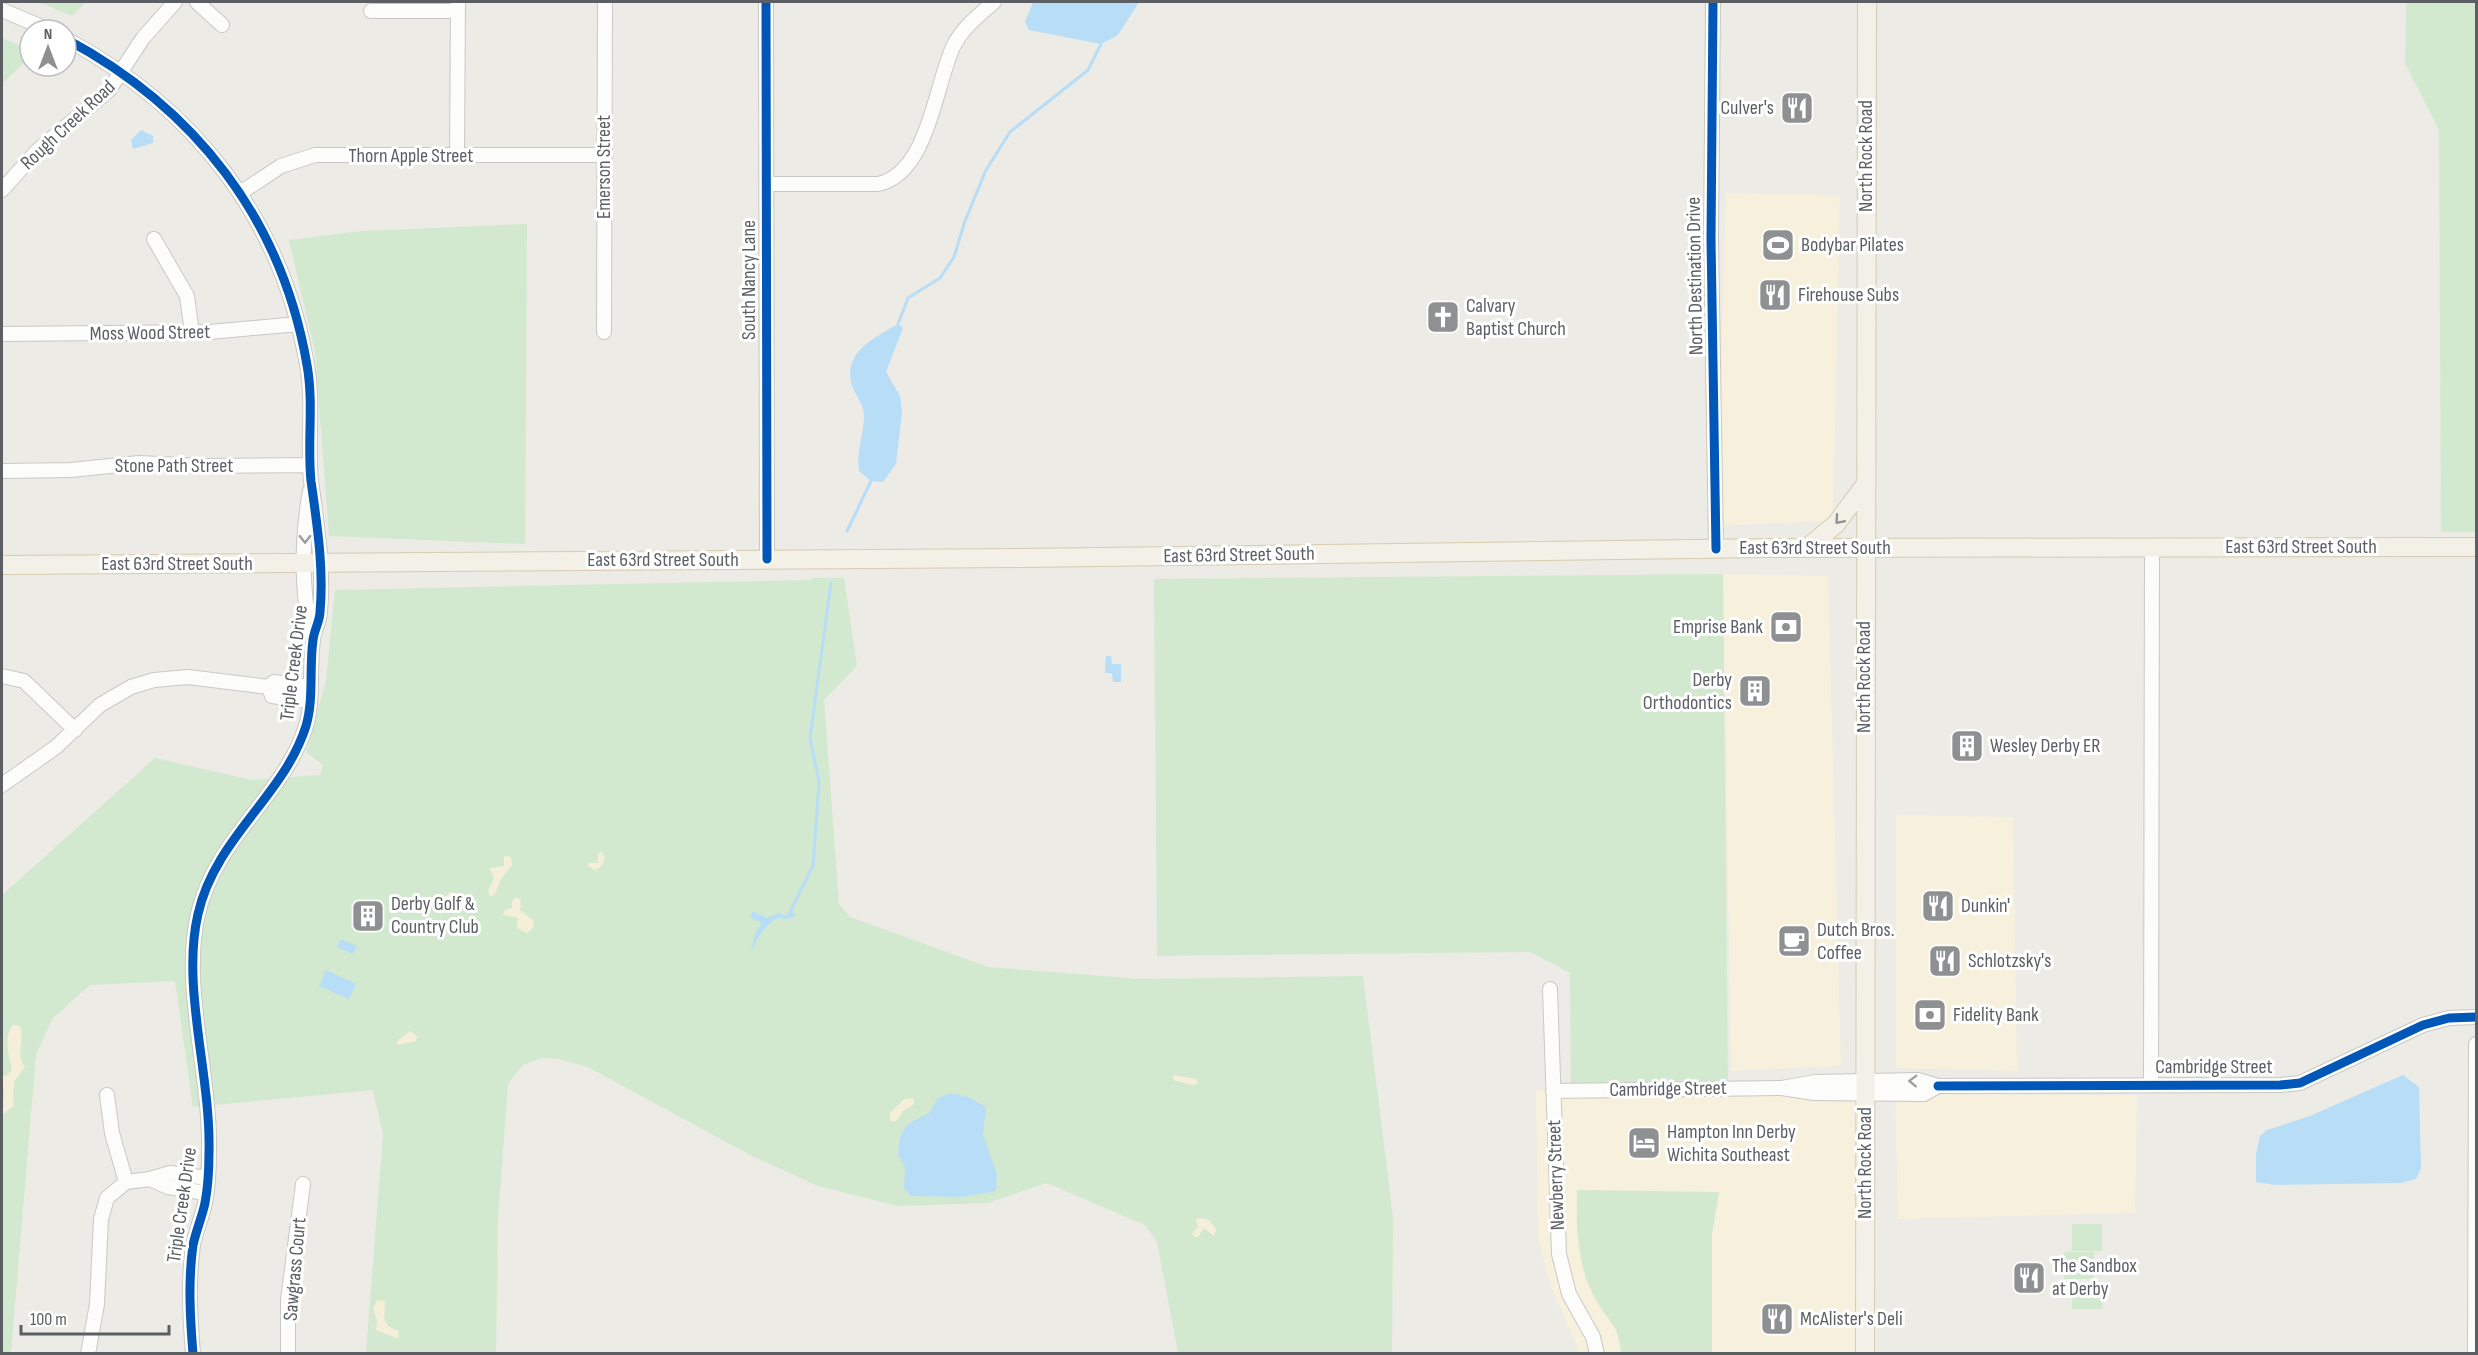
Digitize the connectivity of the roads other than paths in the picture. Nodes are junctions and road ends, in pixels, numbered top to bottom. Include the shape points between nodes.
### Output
1 (175, 2) edge
2 (197, 2) edge
3 (605, 2) edge
4 (766, 2) edge
5 (994, 2) edge
6 (1713, 2) edge
7 (1867, 2) edge
8 (458, 6) edge
9 (2, 10) edge
10 (371, 11) dead end
11 (21, 18) edge
12 (222, 25) dead end
13 (78, 46) edge
14 (122, 72) junction
15 (598, 155) junction
16 (457, 156) junction
17 (767, 184) junction
18 (2, 190) edge
19 (240, 193) junction
20 (153, 239) dead end
21 (298, 324) junction
22 (604, 332) dead end
23 (192, 333) junction
24 (2, 334) edge
25 (310, 465) junction
26 (2, 471) edge
27 (1865, 485) junction
28 (2152, 547) junction
29 (2476, 547) edge
30 (1807, 548) junction
31 (1864, 548) junction
32 (1716, 549) junction
33 (767, 559) junction
34 (312, 563) junction
35 (2, 565) edge
36 (2, 676) edge
37 (310, 694) junction
38 (75, 730) junction
39 (2, 785) edge
40 (1550, 989) dead end
41 (2476, 1017) edge
42 (2476, 1044) edge
43 (2151, 1085) junction
44 (1865, 1088) junction
45 (1553, 1091) junction
46 (107, 1095) dead end
47 (207, 1178) junction
48 (150, 1179) junction
49 (126, 1182) junction
50 (303, 1184) dead end
51 (206, 1193) junction
52 (88, 1353) edge
53 (193, 1353) edge
54 (288, 1353) edge
55 (1597, 1353) edge
56 (1865, 1353) edge
57 (2475, 1353) edge

1 - 14 street, Rough Creek Road via 143,38
2 - 12 street
3 - 15 street, Emerson Street
4 - 17 street, South Nancy Lane
5 - 17 street via 954,44 918,148 903,172 878,184
6 - 32 street, North Destination Drive
7 - 27 main road, North Rock Road
8 - 10 street
8 - 16 street
9 - 11 street
13 - 14 street, Triple Creek Drive
14 - 18 street, Rough Creek Road via 102,99 38,150
14 - 19 street, Triple Creek Drive via 186,125
15 - 16 street, Thorn Apple Street
15 - 22 street, Emerson Street
16 - 19 street, Thorn Apple Street via 315,155 281,166
17 - 33 street, South Nancy Lane
19 - 21 street, Triple Creek Drive via 273,253
20 - 23 street via 188,296
21 - 23 street, Moss Wood Street
21 - 25 street, Triple Creek Drive via 308,369
23 - 24 street, Moss Wood Street
25 - 26 street, Stone Path Street via 139,463 71,470
25 - 34 street, Triple Creek Drive via 305,520
27 -> 30 main road via 1836,524
27 - 31 main road, North Rock Road
28 - 29 main road, East 63rd Street South
28 - 31 main road, East 63rd Street South
28 - 43 street
30 - 31 main road, East 63rd Street South
30 - 32 main road, East 63rd Street South
31 - 44 main road, North Rock Road
32 - 33 main road, East 63rd Street South
33 - 34 main road, East 63rd Street South
34 - 35 main road, East 63rd Street South
34 - 37 street, Triple Creek Drive via 306,615 313,637
36 - 38 street via 24,681
37 - 38 street via 274,682 268,687 188,677 153,680 108,699
37 - 47 street, Triple Creek Drive via 306,725 286,769 223,851 199,911 193,959 209,1113
38 - 39 street
40 - 45 street, Newberry Street
41 - 43 street, Cambridge Street via 2422,1025 2300,1083
42 - 57 street
43 - 44 street, Cambridge Street via 1938,1086 1918,1080
44 - 45 street, Cambridge Street via 1815,1082 1782,1088
44 - 56 main road, North Rock Road
45 - 55 street, Newberry Street via 1559,1254 1569,1294 1593,1337
46 - 49 street via 112,1133
47 - 48 street via 170,1173
47 - 51 street, Triple Creek Drive
48 - 49 street
48 - 51 street via 168,1187
49 - 52 street via 112,1192 102,1209 97,1304
50 - 54 street, Sawgrass Court via 288,1300
51 - 53 street, Triple Creek Drive via 194,1242 190,1283

